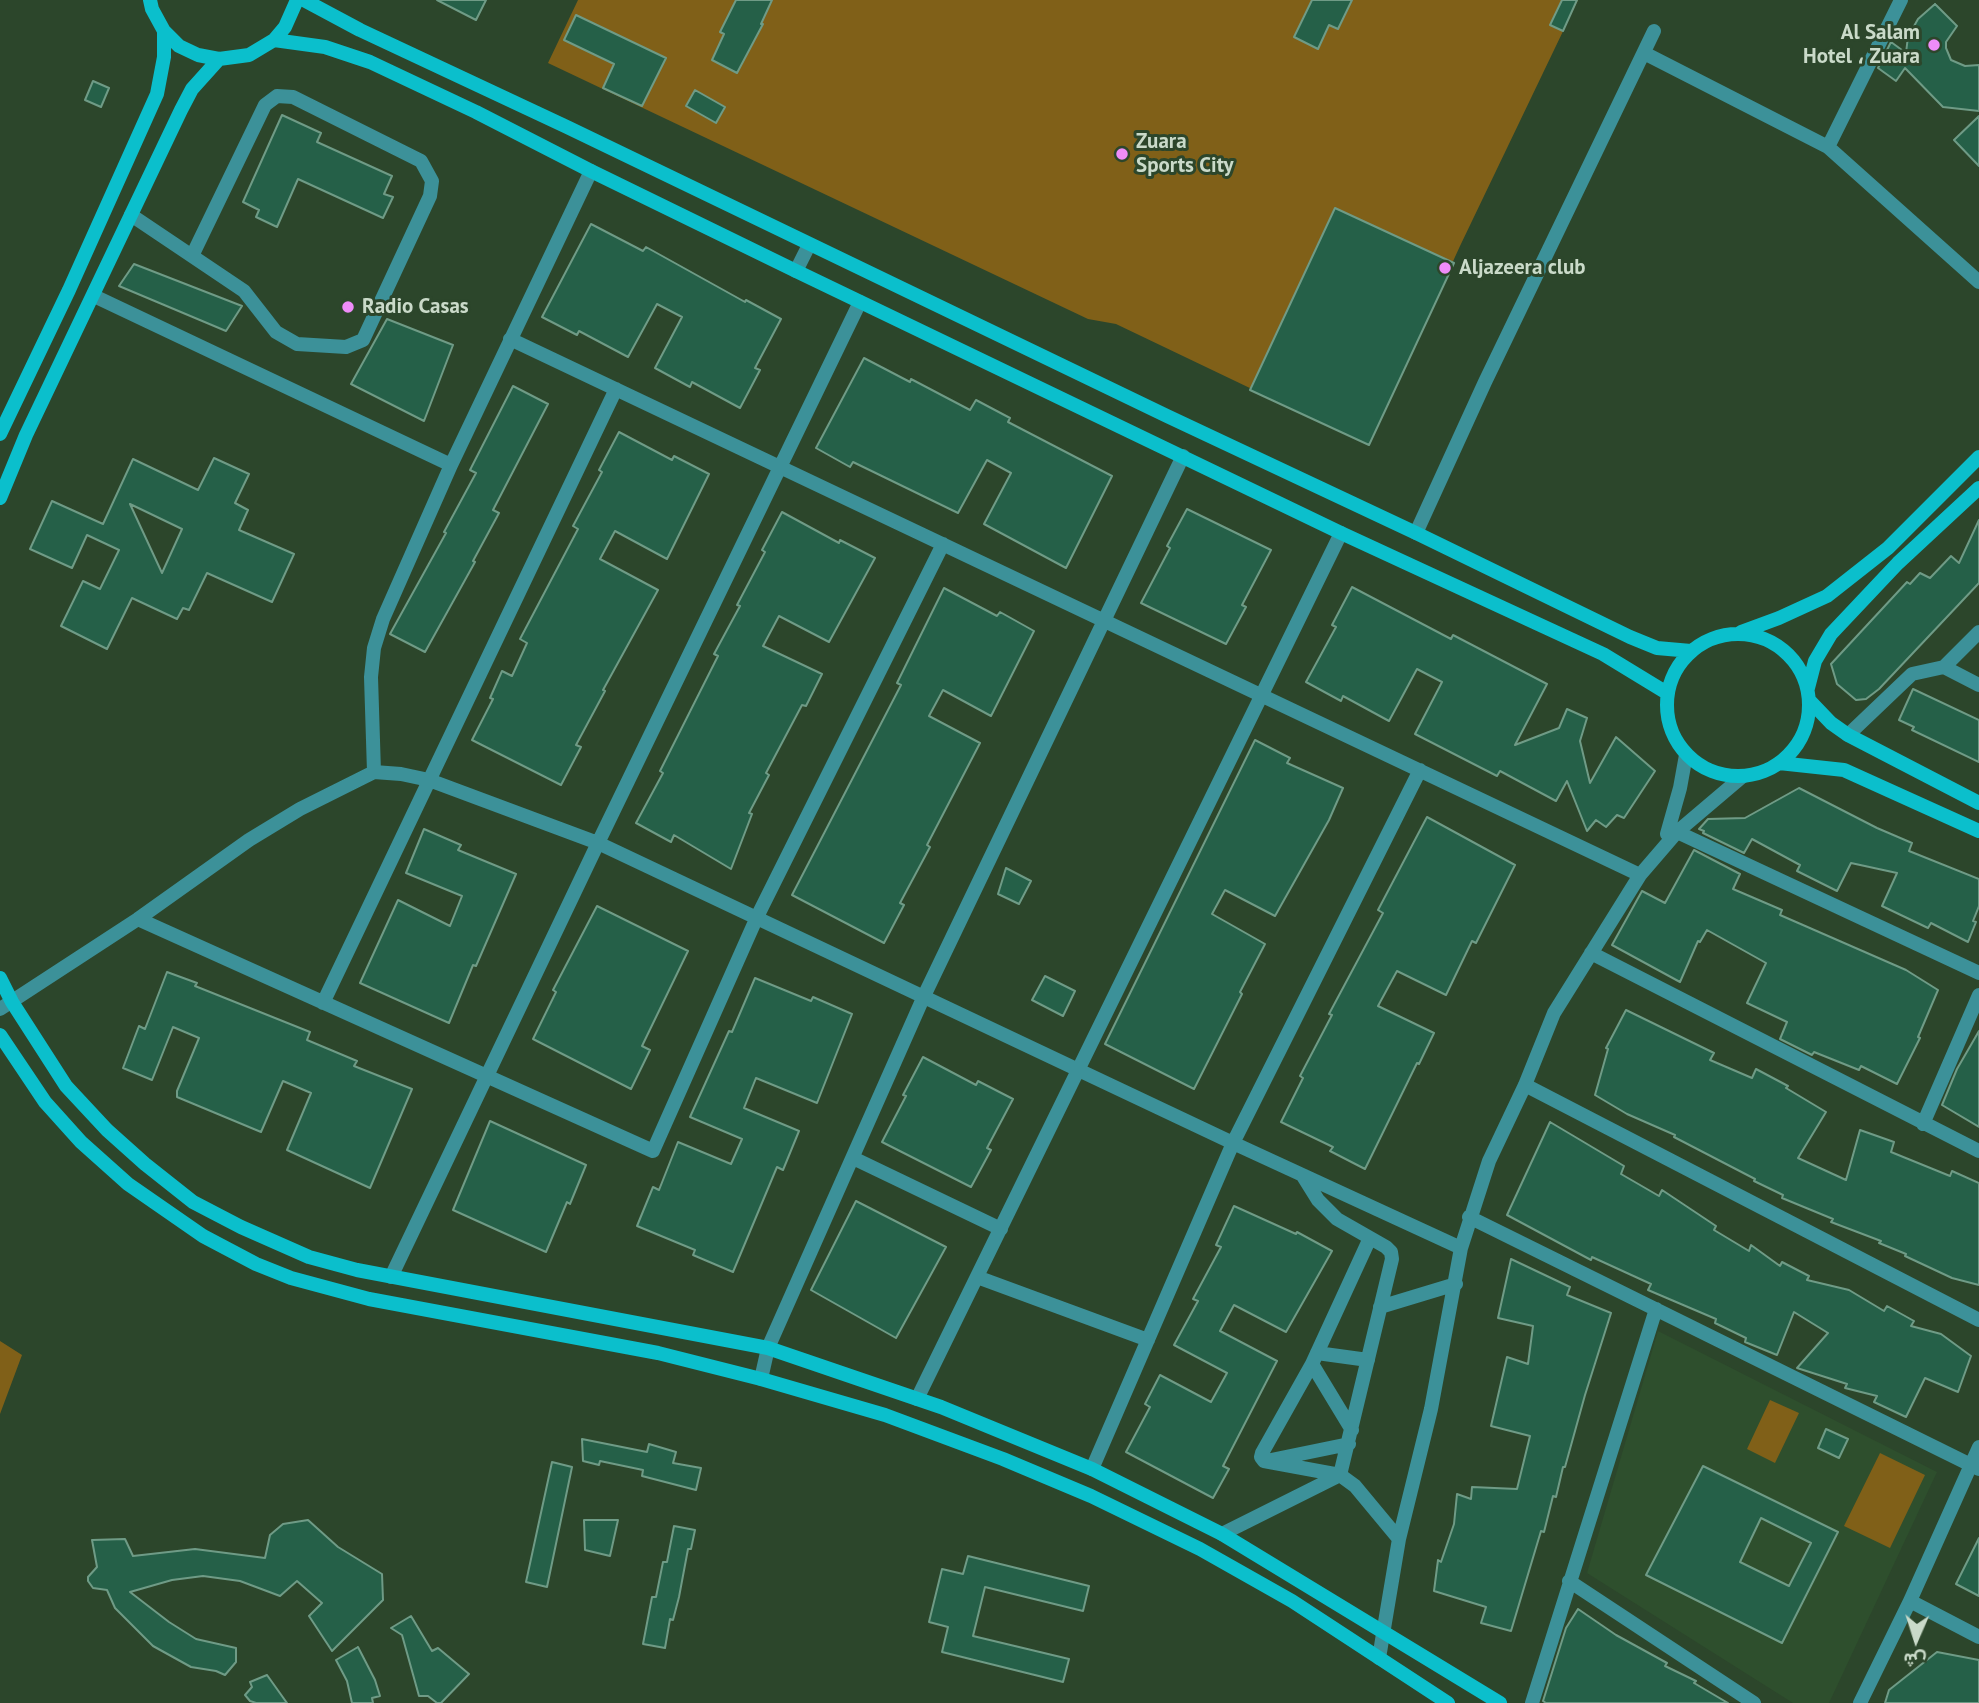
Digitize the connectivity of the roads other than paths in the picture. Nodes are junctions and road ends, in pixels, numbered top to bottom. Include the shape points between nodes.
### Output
1 (150, 0) edge
2 (297, 0) edge
3 (304, 0) edge
4 (1901, 0) edge
5 (164, 31) junction
6 (1654, 31) dead end
7 (274, 40) junction
8 (1644, 53) junction
9 (219, 59) junction
10 (1828, 147) junction
11 (591, 171) junction
12 (131, 215) junction
13 (809, 245) junction
14 (192, 256) junction
15 (796, 271) junction
16 (1979, 282) edge
17 (94, 296) junction
18 (860, 302) junction
19 (510, 339) junction
20 (616, 389) junction
21 (0, 434) edge
22 (1183, 456) junction
23 (1979, 457) edge
24 (451, 465) junction
25 (780, 467) junction
26 (1979, 488) edge
27 (0, 498) edge
28 (1341, 533) junction
29 (1416, 533) junction
30 (943, 544) junction
31 (1102, 620) junction
32 (1979, 632) edge
33 (1739, 633) junction
34 (1690, 651) junction
35 (1944, 667) junction
36 (1979, 685) edge
37 (1667, 694) junction
38 (1261, 695) junction
39 (1809, 695) junction
40 (1848, 734) junction
41 (1686, 755) junction
42 (1779, 763) junction
43 (1420, 770) junction
44 (374, 772) junction
45 (1743, 776) junction
46 (429, 780) junction
47 (1979, 803) edge
48 (1674, 829) junction
49 (1979, 831) edge
50 (598, 843) junction
51 (1640, 875) junction
52 (757, 917) junction
53 (138, 919) junction
54 (1591, 953) junction
55 (1979, 973) edge
56 (0, 978) edge
57 (1979, 995) edge
58 (924, 996) junction
59 (323, 1003) junction
60 (6, 1005) edge
61 (0, 1035) edge
62 (1079, 1070) junction
63 (487, 1076) junction
64 (1525, 1085) junction
65 (1923, 1124) junction
66 (1233, 1143) junction
67 (1979, 1152) edge
68 (853, 1158) junction
69 (1303, 1175) junction
70 (1469, 1217) junction
71 (1001, 1229) junction
72 (1370, 1238) junction
73 (1461, 1248) junction
74 (391, 1277) junction
75 (977, 1277) junction
76 (1456, 1284) junction
77 (1381, 1307) junction
78 (1656, 1309) junction
79 (1979, 1320) edge
80 (1148, 1340) junction
81 (768, 1348) junction
82 (1315, 1359) junction
83 (1368, 1360) junction
84 (761, 1379) junction
85 (917, 1399) junction
86 (1350, 1437) junction
87 (1979, 1447) edge
88 (1264, 1461) junction
89 (1974, 1467) edge
90 (1092, 1469) junction
91 (1340, 1475) junction
92 (1222, 1534) junction
93 (1399, 1539) junction
94 (1569, 1581) junction
95 (1910, 1601) junction
96 (1384, 1632) junction
97 (1979, 1637) edge
98 (1378, 1658) junction
99 (1448, 1703) edge
100 (1500, 1703) edge
101 (1532, 1703) edge
102 (1754, 1703) edge
103 (1860, 1703) edge

1 - 5 street
2 - 7 street
3 - 13 street
4 - 10 street
5 - 9 street via 179,46
5 - 21 street via 156,94
6 - 8 street
7 - 9 street via 249,55
7 - 11 street via 325,47 370,62
8 - 10 street
8 - 29 street
9 - 12 street via 191,89
10 - 16 street
11 - 15 street
11 - 19 street
12 - 14 street
12 - 17 street
13 - 15 street
13 - 29 street
14 - 14 street via 244,291 276,332 297,344 346,346 362,340 430,196 432,181 421,161 293,97 277,96 265,105
15 - 18 street
17 - 24 street
17 - 27 street
18 - 22 street
18 - 25 street
19 - 20 street
19 - 24 street
20 - 25 street
20 - 46 street
22 - 28 street
22 - 31 street
23 - 33 street via 1888,548 1827,596
24 - 44 street via 374,648
25 - 30 street
25 - 50 street
26 - 39 street via 1831,634 1815,661
28 - 37 street via 1603,654
28 - 38 street
29 - 34 street via 1630,637 1657,648
30 - 31 street
30 - 52 street
31 - 38 street
31 - 58 street
32 - 35 street
33 - 34 street via 1713,638
33 - 39 street via 1755,635 1783,649 1802,674
34 - 37 street via 1675,670
35 - 36 street
35 - 40 street via 1912,674
37 - 41 street via 1671,733
38 - 43 street
38 - 62 street
39 - 40 street via 1831,723
39 - 42 street via 1802,736
40 - 47 street
41 - 45 street via 1722,775
41 - 48 street
42 - 45 street
42 - 49 street via 1844,770
43 - 51 street
43 - 66 street
44 - 46 street
44 - 53 street via 249,840
45 - 48 street
46 - 50 street
46 - 59 street
48 - 51 street
48 - 55 street
50 - 52 street
50 - 63 street
51 - 54 street
52 - 58 street
52 - 63 street via 653,1151
53 - 59 street
53 - 60 street
54 - 64 street via 1555,1013
54 - 65 street
56 - 60 street
57 - 65 street
58 - 62 street
58 - 68 street
59 - 63 street
60 - 74 street via 66,1086 107,1130 193,1202 309,1257
61 - 84 street via 45,1102 81,1142 128,1184 203,1236 256,1264 369,1299 658,1353
62 - 66 street
62 - 71 street
63 - 74 street
64 - 70 street
64 - 79 street
65 - 67 street
66 - 69 street
66 - 80 street
68 - 71 street
68 - 81 street
69 - 72 street via 1337,1219
69 - 73 street
70 - 73 street
70 - 78 street
71 - 75 street
72 - 77 street via 1391,1252
72 - 82 street
73 - 76 street
74 - 81 street
75 - 80 street
75 - 85 street
76 - 77 street
76 - 93 street via 1432,1409
77 - 83 street
78 - 89 street
78 - 94 street
80 - 90 street
81 - 84 street
81 - 85 street
82 - 83 street
82 - 86 street
82 - 88 street via 1262,1453
83 - 86 street
84 - 98 street via 885,1415 1091,1496 1200,1549 1292,1601
85 - 90 street
86 - 88 street
86 - 91 street
87 - 89 street
88 - 91 street
89 - 95 street
90 - 92 street
91 - 92 street
91 - 93 street via 1355,1486
92 - 96 street
93 - 96 street
94 - 101 street
94 - 102 street
95 - 97 street
95 - 103 street
96 - 98 street
96 - 100 street
98 - 99 street

